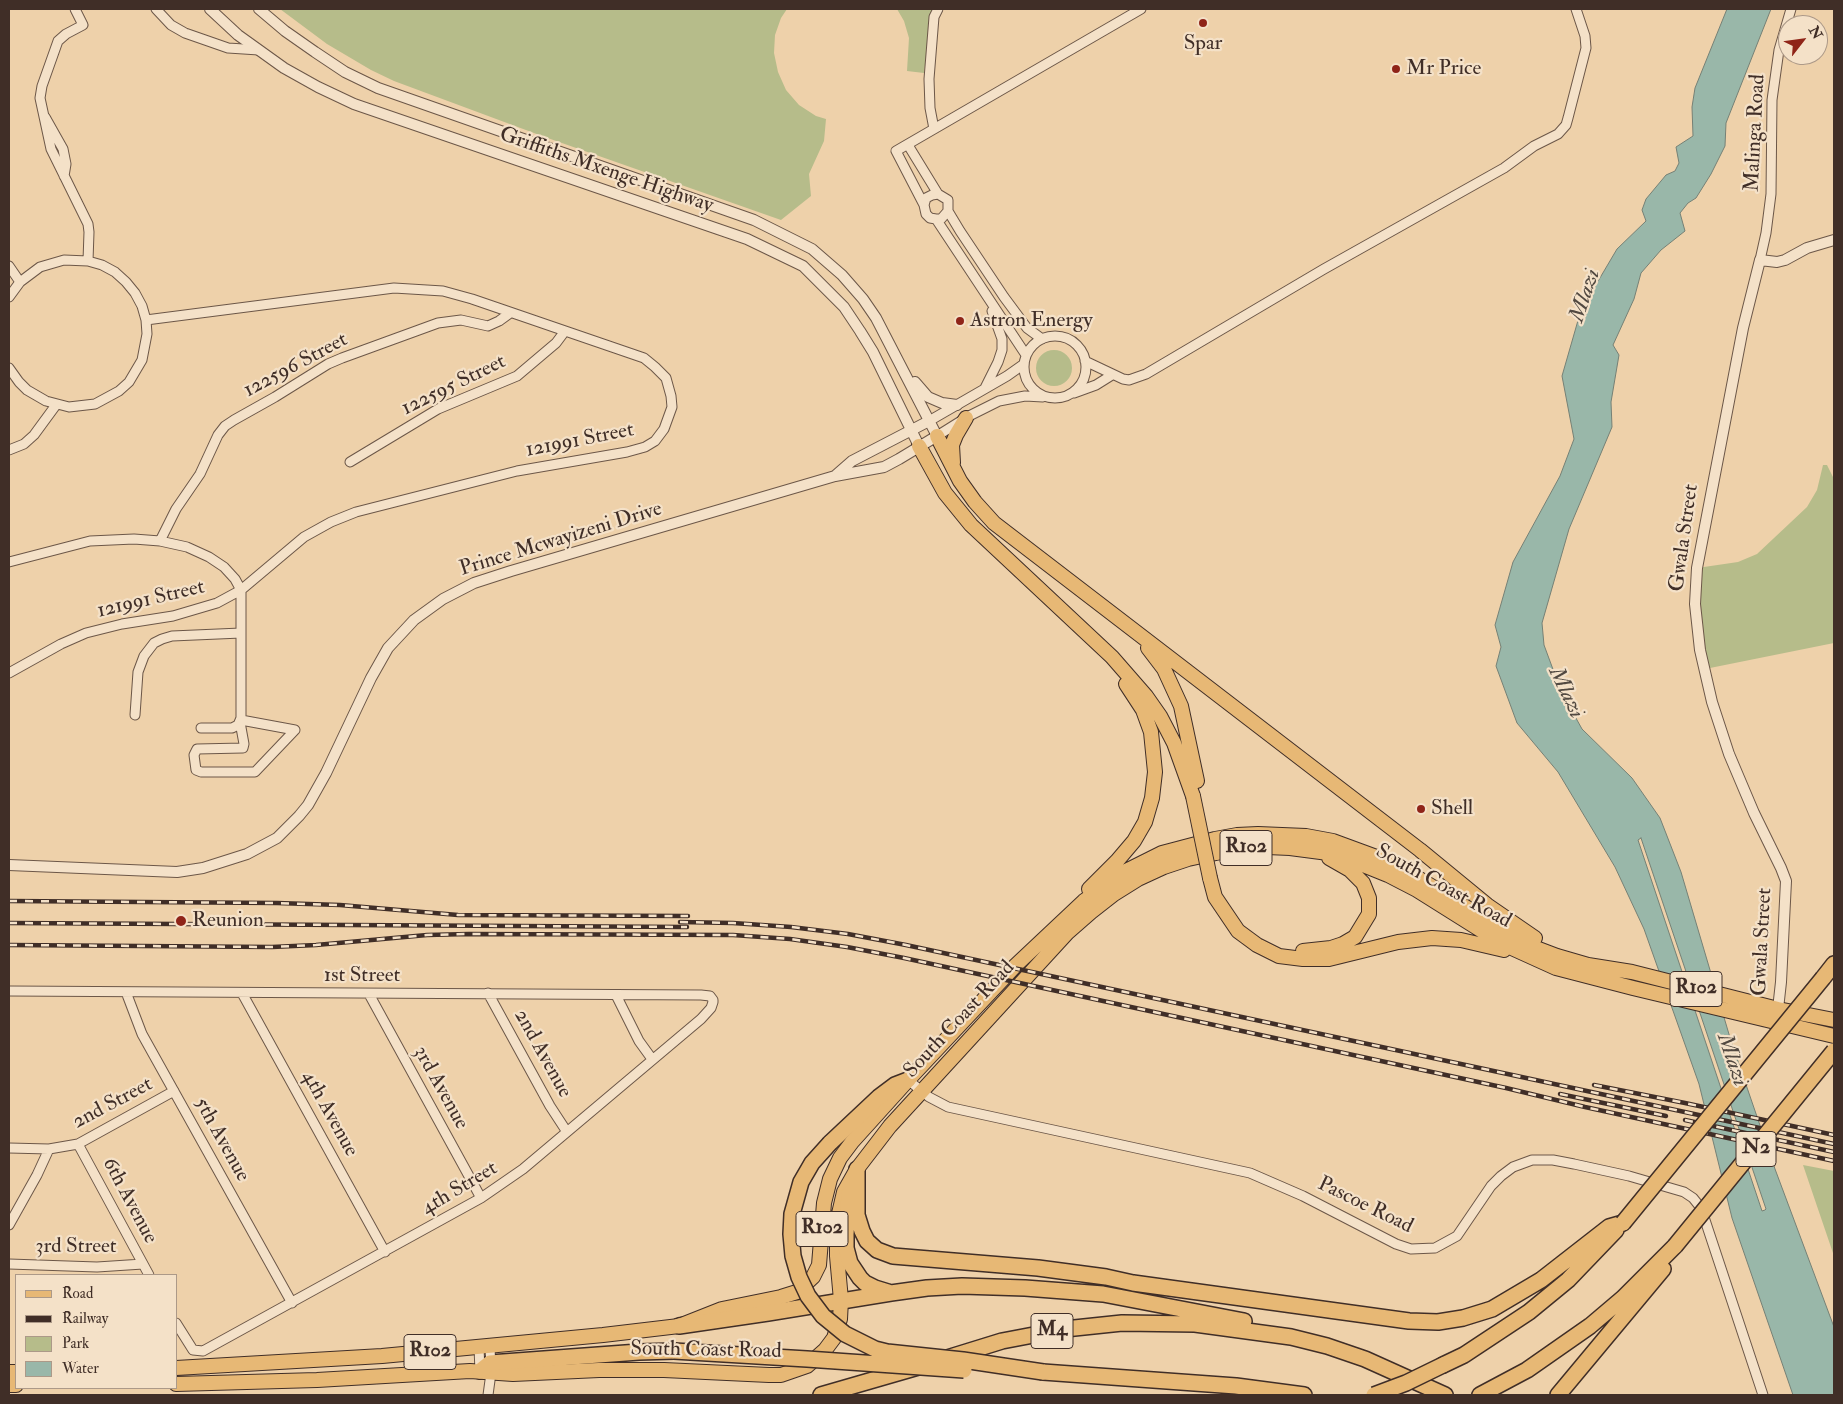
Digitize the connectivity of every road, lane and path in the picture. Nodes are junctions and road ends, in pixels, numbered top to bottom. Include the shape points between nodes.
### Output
1 (75, 9) edge
2 (156, 9) edge
3 (210, 9) edge
4 (259, 9) edge
5 (938, 9) edge
6 (1141, 9) edge
7 (1576, 9) edge
8 (1790, 9) edge
9 (260, 50) junction
10 (934, 130) junction
11 (908, 145) junction
12 (938, 194) junction
13 (924, 204) junction
14 (948, 211) junction
15 (936, 220) junction
16 (1834, 240) edge
17 (1760, 260) junction
18 (88, 261) junction
19 (9, 266) edge
20 (20, 282) junction
21 (9, 297) edge
22 (987, 298) junction
23 (510, 313) junction
24 (146, 320) junction
25 (565, 331) junction
26 (1042, 339) junction
27 (894, 353) junction
28 (1025, 359) junction
29 (1085, 360) junction
30 (9, 368) edge
31 (1112, 375) junction
32 (985, 388) junction
33 (1072, 393) junction
34 (1046, 397) junction
35 (56, 405) junction
36 (957, 405) junction
37 (966, 418) junction
38 (929, 421) junction
39 (911, 431) junction
40 (937, 436) junction
41 (919, 446) junction
42 (9, 450) edge
43 (350, 462) dead end
44 (955, 472) junction
45 (835, 476) junction
46 (160, 541) junction
47 (9, 562) edge
48 (241, 590) junction
49 (1064, 614) junction
50 (1125, 624) junction
51 (242, 633) junction
52 (9, 673) edge
53 (135, 715) dead end
54 (241, 721) junction
55 (200, 728) dead end
56 (1197, 797) junction
57 (1310, 850) junction
58 (9, 865) edge
59 (1212, 878) junction
60 (1834, 964) edge
61 (1016, 965) junction
62 (1556, 968) junction
63 (1615, 968) junction
64 (9, 991) edge
65 (126, 992) junction
66 (242, 992) junction
67 (488, 993) junction
68 (369, 994) junction
69 (616, 995) junction
70 (713, 1000) joint
71 (1778, 1009) junction
72 (1761, 1012) junction
73 (1834, 1020) edge
74 (1834, 1036) edge
75 (1834, 1051) edge
76 (652, 1059) junction
77 (908, 1080) junction
78 (174, 1091) junction
79 (921, 1091) junction
80 (567, 1132) junction
81 (78, 1144) junction
82 (9, 1148) edge
83 (49, 1148) junction
84 (854, 1175) junction
85 (482, 1198) junction
86 (1624, 1223) junction
87 (9, 1225) edge
88 (1676, 1246) junction
89 (385, 1252) junction
90 (9, 1264) edge
91 (143, 1264) junction
92 (148, 1274) edge
93 (1133, 1283) junction
94 (962, 1286) junction
95 (890, 1292) junction
96 (841, 1300) junction
97 (292, 1303) junction
98 (679, 1326) junction
99 (178, 1327) edge
100 (1291, 1337) junction
101 (484, 1347) junction
102 (178, 1368) edge
103 (487, 1369) junction
104 (1043, 1372) junction
105 (178, 1384) edge
106 (1561, 1391) edge
107 (488, 1393) edge
108 (1485, 1393) edge
109 (821, 1395) edge
110 (1304, 1395) edge
111 (1374, 1395) edge
112 (1446, 1395) edge
113 (1763, 1395) edge

1 - 18 street via 83,24 62,36 56,46 40,98 43,113 63,148 64,176 88,224
2 - 9 street via 171,25 185,33 228,48
3 - 9 street, Griffiths Mxenge Highway
4 - 27 street, Griffiths Mxenge Highway via 345,72 378,88 754,220 812,249 863,299
5 - 10 street via 934,17 929,79
6 - 10 street
7 - 31 street via 1586,48 1566,125 1558,134 1146,374 1130,380
8 - 17 street, Malinga Road via 1779,50 1772,100 1771,201
9 - 39 street, Griffiths Mxenge Highway via 292,72 354,104 747,239 803,266 844,306 873,352
10 - 11 street
11 - 12 street
11 - 13 street via 896,151
12 - 13 street via 926,198
12 - 14 street via 948,200
13 - 15 street via 926,214
14 - 15 street
14 - 26 street via 1027,328
15 - 22 street
16 - 17 street via 1806,248 1777,262
17 - 71 street, Gwala Street via 1742,328 1707,508 1695,604 1700,650 1729,754 1786,881
18 - 20 street via 51,262
18 - 24 street via 115,272 126,282 142,306
19 - 20 street
20 - 21 street
22 - 28 street
22 - 32 street via 1002,339 1002,350
23 - 24 street, 121991 Street via 443,291 394,288
23 - 25 street, 121991 Street
23 - 46 street, 122596 Street via 488,326 461,320 438,323 342,358 228,423 218,435 200,474 176,509
24 - 35 street via 142,360 119,391 96,404
25 - 43 street, 122595 Street via 556,343 517,376 444,406
25 - 48 street, 121991 Street via 644,358 662,374 668,384 672,407 664,429 654,441 633,451 517,471 348,515 300,540
26 - 28 street
26 - 29 street via 1056,336 1069,340
27 - 36 street via 928,397
27 - 38 street, Griffiths Mxenge Highway
28 - 32 street via 1007,376
28 - 34 street via 1027,380
29 - 31 street
29 - 33 street via 1083,379
30 - 35 street via 27,390
31 - 33 street via 1096,386
32 - 36 street
33 - 34 street via 1064,397
34 - 37 street via 1012,397 988,405
35 - 42 street via 34,435 24,444
36 - 38 street
37 - 40 street
37 - 44 main road via 952,445
38 - 39 street, Prince Mcwayizeni Drive
38 - 40 street, Griffiths Mxenge Highway
39 - 41 street, Griffiths Mxenge Highway
39 - 45 street, Prince Mcwayizeni Drive via 852,461
40 - 41 street, Prince Mcwayizeni Drive
40 - 44 main road
41 - 45 street, Prince Mcwayizeni Drive via 884,467
41 - 49 main road via 945,493 971,525
44 - 50 main road via 994,523
45 - 58 street, Prince Mcwayizeni Drive via 511,571 474,583 443,599 414,620 388,648 308,805 277,838 247,854 203,868 176,872
46 - 47 street via 90,541
46 - 48 street via 187,547 209,557 229,573
48 - 51 street
48 - 52 street, 121991 Street via 198,610 110,626 80,636
49 - 56 main road via 1112,657 1146,696 1174,743
49 - 61 main road via 1109,663 1143,710 1151,732 1156,772 1145,822 1128,849 1050,926
50 - 56 main road via 1154,655 1173,687 1186,730
50 - 63 main road via 1511,923 1555,950
51 - 53 street via 172,636 154,643 138,672
51 - 54 street
54 - 54 street via 243,748 197,749 194,755 196,770 255,772 295,730
54 - 55 street via 228,729
56 - 59 main road
57 - 59 main road via 1350,870 1363,883 1369,898 1369,914 1355,937 1331,948 1289,952 1269,946 1239,924
57 - 62 main road, South Coast Road / R102 via 1336,854 1388,875 1503,944
57 - 79 main road, South Coast Road / R102 via 1275,847 1230,850 1188,859 1138,878 1067,933
59 - 62 main road via 1215,897 1238,931 1279,956 1329,959 1398,942 1432,938 1486,945
60 - 86 highway, N2, bridge
61 - 63 main road, South Coast Road / R102 via 1084,901 1126,871 1162,853 1189,845 1237,834 1258,834 1306,836 1354,847 1413,875 1528,945 1572,960
61 - 77 main road, South Coast Road / R102
62 - 72 main road, South Coast Road / R102 via 1633,988
63 - 72 main road, South Coast Road / R102
64 - 65 street, 1st Street
65 - 66 street, 1st Street
65 - 78 street, 5th Avenue via 142,1034
66 - 68 street, 1st Street
66 - 89 street, 4th Avenue
67 - 68 street, 1st Street
67 - 69 street, 1st Street
67 - 80 street, 2nd Avenue
68 - 85 street, 3rd Avenue
69 - 70 street, 1st Street via 701,994
69 - 76 street
70 - 76 street, 4th Street via 709,1011
71 - 72 main road, South Coast Road / R102
71 - 73 main road, South Coast Road / R102
72 - 74 main road, South Coast Road / R102
75 - 88 highway, N2, bridge
76 - 80 street, 4th Street
77 - 79 street, Pascoe Road
77 - 98 main road, South Coast Road / R102 via 852,1142 833,1172 824,1203 819,1265 810,1281 791,1294 722,1309
77 - 104 highway, bridge via 885,1093 830,1142 801,1182 790,1234 802,1285 823,1316 845,1334 875,1349
78 - 81 street, 2nd Street
78 - 97 street, 5th Avenue
79 - 84 main road, South Coast Road / R102
79 - 113 street, Pascoe Road via 948,1108 971,1114 1250,1173 1396,1244 1411,1248 1435,1248 1457,1236 1491,1186 1514,1167 1532,1160 1574,1164 1684,1192 1701,1208
80 - 85 street, 4th Street
81 - 83 street, 2nd Street
81 - 91 street, 6th Avenue
82 - 83 street, 2nd Street
83 - 87 street
84 - 93 highway via 859,1222 868,1241 885,1254 1038,1268
84 - 95 highway via 846,1234 850,1263 870,1286
84 - 96 main road, South Coast Road / R102 via 844,1192 838,1218
85 - 89 street, 4th Street
86 - 93 highway via 1609,1227 1561,1266 1512,1298 1480,1314 1438,1322 1408,1321
86 - 111 highway, N2, bridge via 1568,1280 1529,1312 1464,1355
88 - 106 highway via 1652,1284
88 - 108 highway, N2 via 1590,1326 1527,1370
89 - 97 street, 4th Street
90 - 91 street, 3rd Street via 97,1267
91 - 92 street, 6th Avenue
93 - 94 highway via 1002,1279
94 - 95 highway
94 - 100 highway via 1103,1294 1254,1324
95 - 96 highway
96 - 98 highway
96 - 103 main road, South Coast Road / R102 via 834,1338 825,1350 807,1366 781,1375 664,1370 513,1374
97 - 99 street, 4th Street via 204,1351 193,1350
98 - 101 main road, South Coast Road / R102
100 - 109 highway, M4 via 1195,1324 1094,1325 1002,1341
100 - 112 highway, M4 via 1365,1359
101 - 102 main road, South Coast Road / R102
101 - 103 street
101 - 103 street
103 - 104 highway, bridge via 631,1352 674,1351 970,1371
103 - 105 main road, South Coast Road / R102
103 - 107 street
104 - 110 highway, M4 via 1236,1386

